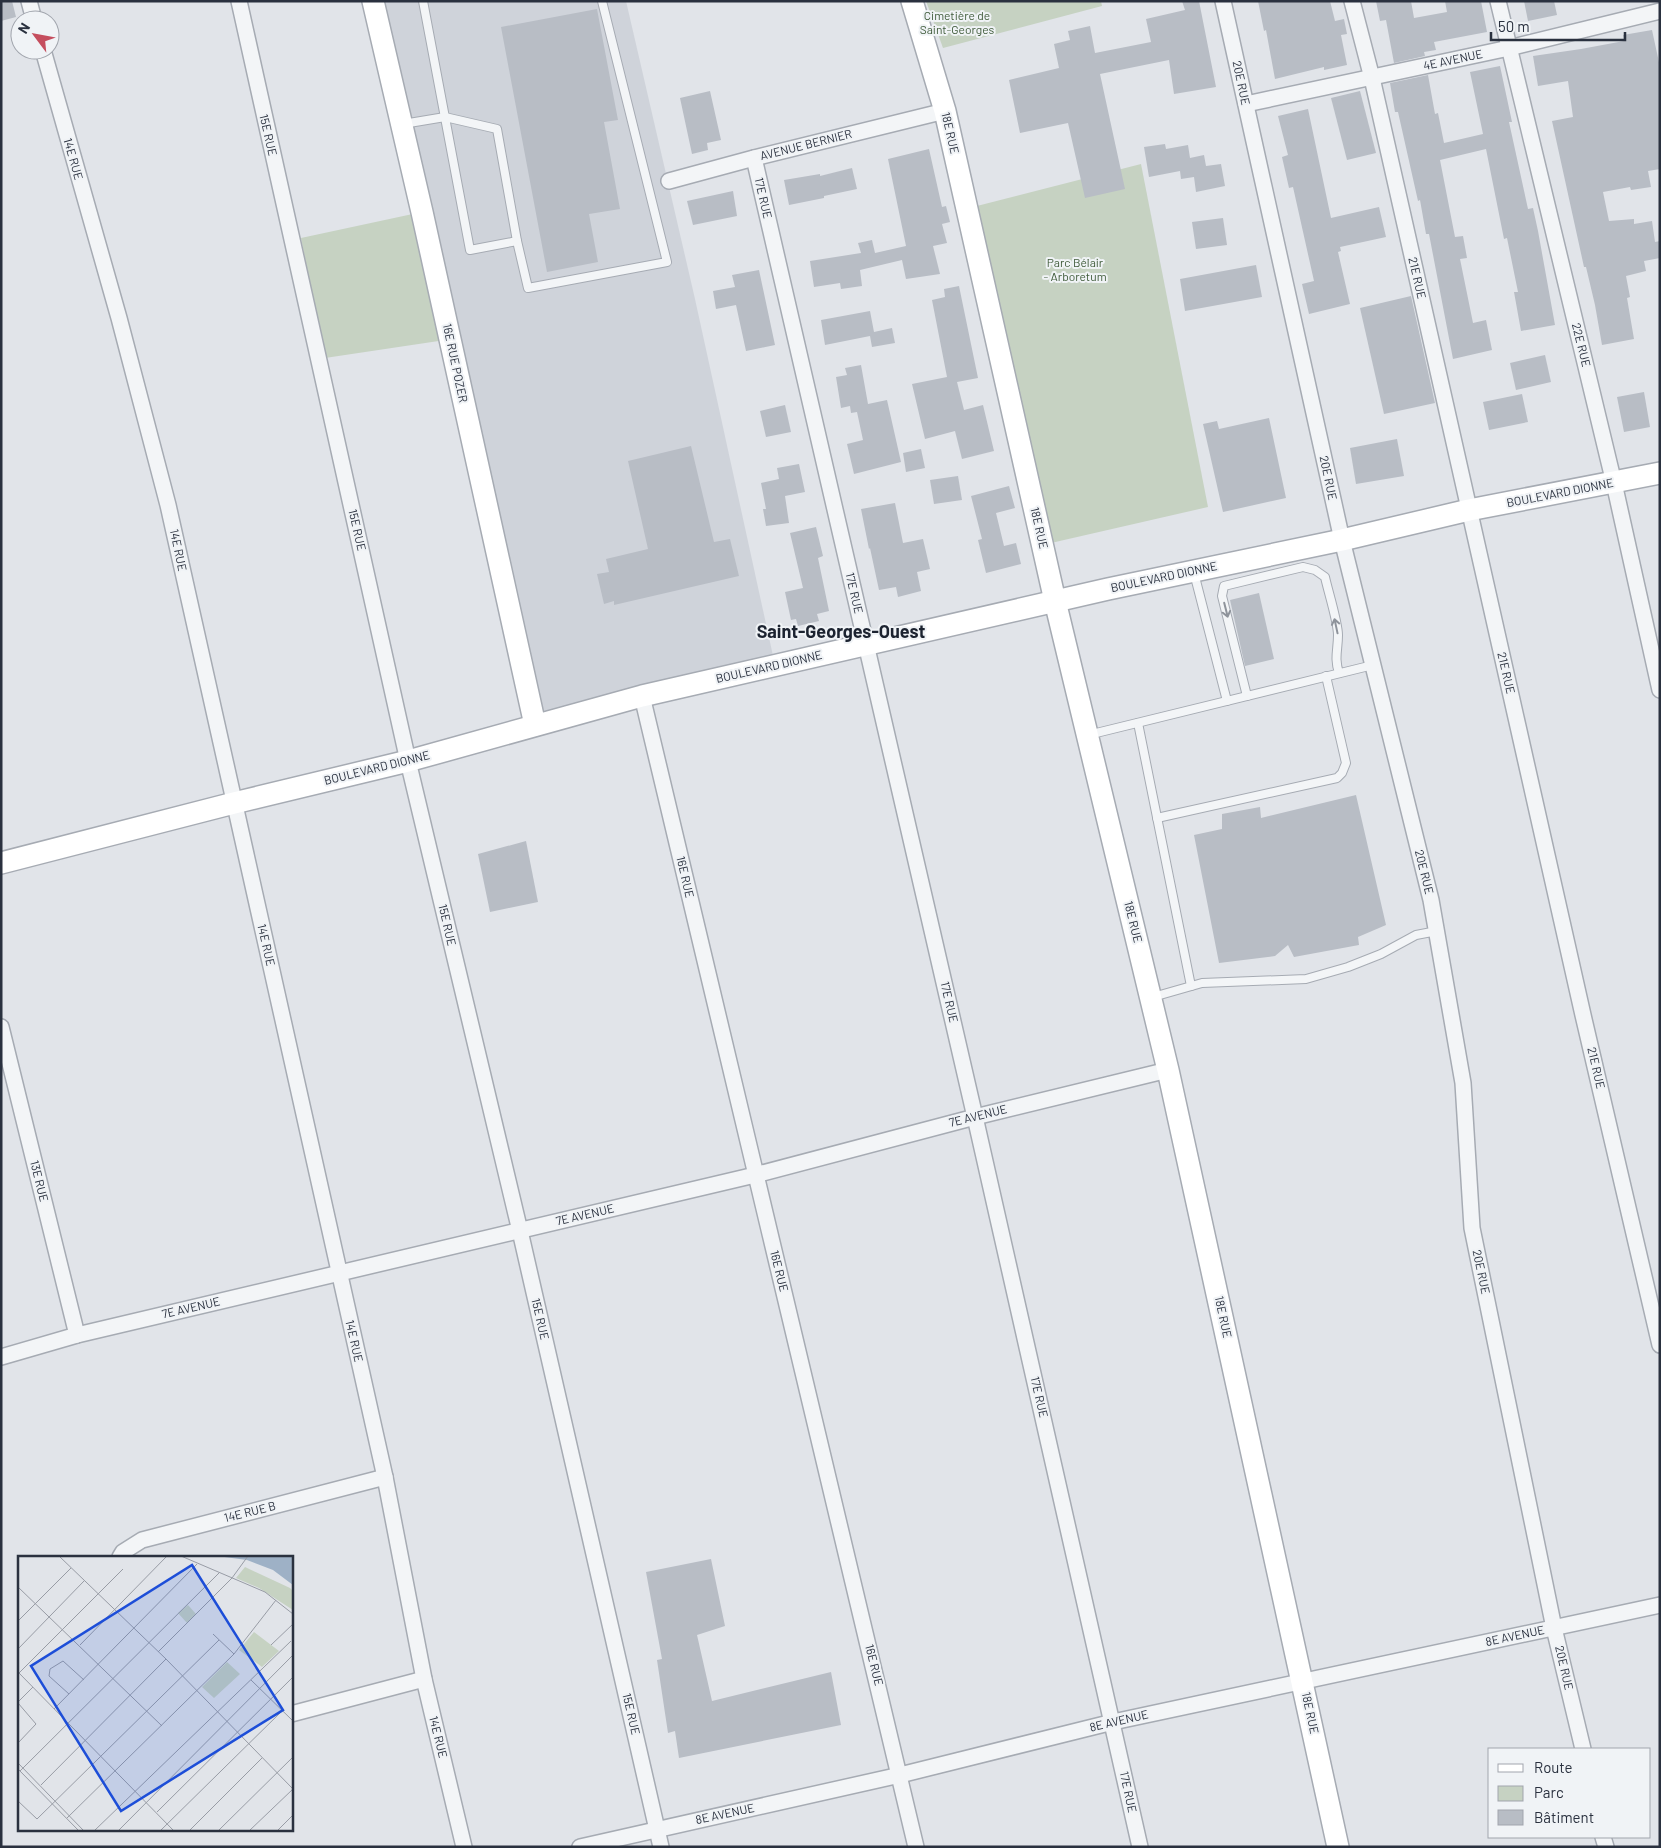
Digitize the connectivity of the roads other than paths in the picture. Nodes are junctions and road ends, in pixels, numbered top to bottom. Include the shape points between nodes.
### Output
1 (239, 1) edge
2 (373, 1) edge
3 (423, 1) edge
4 (602, 1) edge
5 (912, 1) edge
6 (1223, 1) edge
7 (1352, 1) edge
8 (1498, 1) edge
9 (1660, 11) edge
10 (1509, 48) junction
11 (46, 60) edge
12 (1372, 78) junction
13 (1246, 104) junction
14 (945, 111) junction
15 (445, 117) junction
16 (402, 125) junction
17 (754, 158) junction
18 (669, 181) dead end
19 (517, 241) junction
20 (1660, 473) edge
21 (1614, 482) junction
22 (1469, 510) junction
23 (1342, 540) junction
24 (1193, 571) junction
25 (1055, 601) junction
26 (866, 644) junction
27 (1373, 665) junction
28 (1339, 673) junction
29 (1326, 676) junction
30 (1660, 690) edge
31 (642, 696) junction
32 (1247, 696) junction
33 (1227, 701) junction
34 (1138, 723) junction
35 (535, 725) junction
36 (1088, 735) junction
37 (408, 761) junction
38 (234, 803) junction
39 (1157, 818) junction
40 (1, 863) edge
41 (1437, 931) junction
42 (1191, 986) junction
43 (1151, 997) junction
44 (1, 1027) edge
45 (1168, 1070) junction
46 (975, 1117) junction
47 (755, 1175) junction
48 (520, 1231) junction
49 (338, 1273) junction
50 (77, 1334) junction
51 (1660, 1345) edge
52 (1, 1357) edge
53 (385, 1478) junction
54 (121, 1556) edge
55 (1660, 1605) edge
56 (1554, 1628) junction
57 (424, 1679) junction
58 (1303, 1681) junction
59 (292, 1714) edge
60 (1113, 1722) junction
61 (1583, 1748) edge
62 (900, 1775) junction
63 (657, 1829) junction
64 (464, 1847) edge
65 (580, 1847) edge
66 (661, 1847) edge
67 (916, 1847) edge
68 (1140, 1847) edge
69 (1338, 1847) edge

1 - 37 street, 15E RUE
2 - 16 main road, 16E RUE POZER
3 - 15 lane
4 - 19 lane via 667,262 528,288
5 - 14 main road, 18E RUE
6 - 13 street, 20E RUE
7 - 12 street, 21E RUE
8 - 10 street, 22E RUE
9 - 10 street, 4E AVENUE
10 - 12 street, 4E AVENUE
10 - 21 street, 22E RUE
11 - 38 street, 14E RUE via 168,505
12 - 13 street, 4E AVENUE
12 - 22 street, 21E RUE
13 - 23 street, 20E RUE
14 - 17 street, AVENUE BERNIER
14 - 25 main road, 18E RUE
15 - 16 lane
15 - 19 lane via 497,129
15 - 19 lane via 470,250
16 - 35 main road, 16E RUE POZER
17 - 18 street, AVENUE BERNIER
17 - 26 street, 17E RUE
20 - 21 main road, BOULEVARD DIONNE
21 - 22 main road, BOULEVARD DIONNE
21 - 30 street, 22E RUE
22 - 23 main road, BOULEVARD DIONNE
22 - 51 street, 21E RUE
23 - 24 main road, BOULEVARD DIONNE
23 - 27 street, 20E RUE
24 - 25 main road, BOULEVARD DIONNE
24 - 33 lane
25 - 26 main road, BOULEVARD DIONNE
25 - 36 main road, 18E RUE
26 - 31 main road, BOULEVARD DIONNE
26 - 46 street, 17E RUE
27 - 28 lane
27 - 41 street, 20E RUE
28 - 29 lane
28 -> 32 lane via 1335,653 1338,633 1325,577 1303,567 1224,586 1222,596
29 - 32 lane
29 - 39 lane via 1346,763 1337,778
31 - 35 main road, BOULEVARD DIONNE
31 - 47 street, 16E RUE
32 - 33 lane
33 - 34 lane
34 - 36 lane
34 - 39 lane
35 - 37 main road, BOULEVARD DIONNE
36 - 43 main road, 18E RUE
37 - 38 main road, BOULEVARD DIONNE
37 - 48 street, 15E RUE
38 - 40 main road, BOULEVARD DIONNE
38 - 49 street, 14E RUE
39 - 42 lane
41 - 42 lane via 1416,935 1356,964 1306,979
41 - 56 street, 20E RUE via 1463,1083 1472,1228
42 - 43 lane
43 - 45 main road, 18E RUE
44 - 50 street, 13E RUE
45 - 46 street, 7E AVENUE
45 - 58 main road, 18E RUE
46 - 47 street, 7E AVENUE
46 - 60 street, 17E RUE
47 - 48 street, 7E AVENUE
47 - 62 street, 16E RUE
48 - 49 street, 7E AVENUE
48 - 63 street, 15E RUE
49 - 50 street, 7E AVENUE
49 - 53 street, 14E RUE
50 - 52 street, 7E AVENUE
53 - 54 street, 14E RUE B via 142,1540
53 - 57 street, 14E RUE
55 - 56 street, 8E AVENUE
56 - 58 street, 8E AVENUE
56 - 61 street, 20E RUE
57 - 59 street
57 - 64 street, 14E RUE
58 - 60 street, 8E AVENUE
58 - 69 main road, 18E RUE
60 - 62 street, 8E AVENUE
60 - 68 street, 17E RUE
62 - 63 street, 8E AVENUE
62 - 67 street, 16E RUE
63 - 65 street, 8E AVENUE
63 - 66 street, 15E RUE

